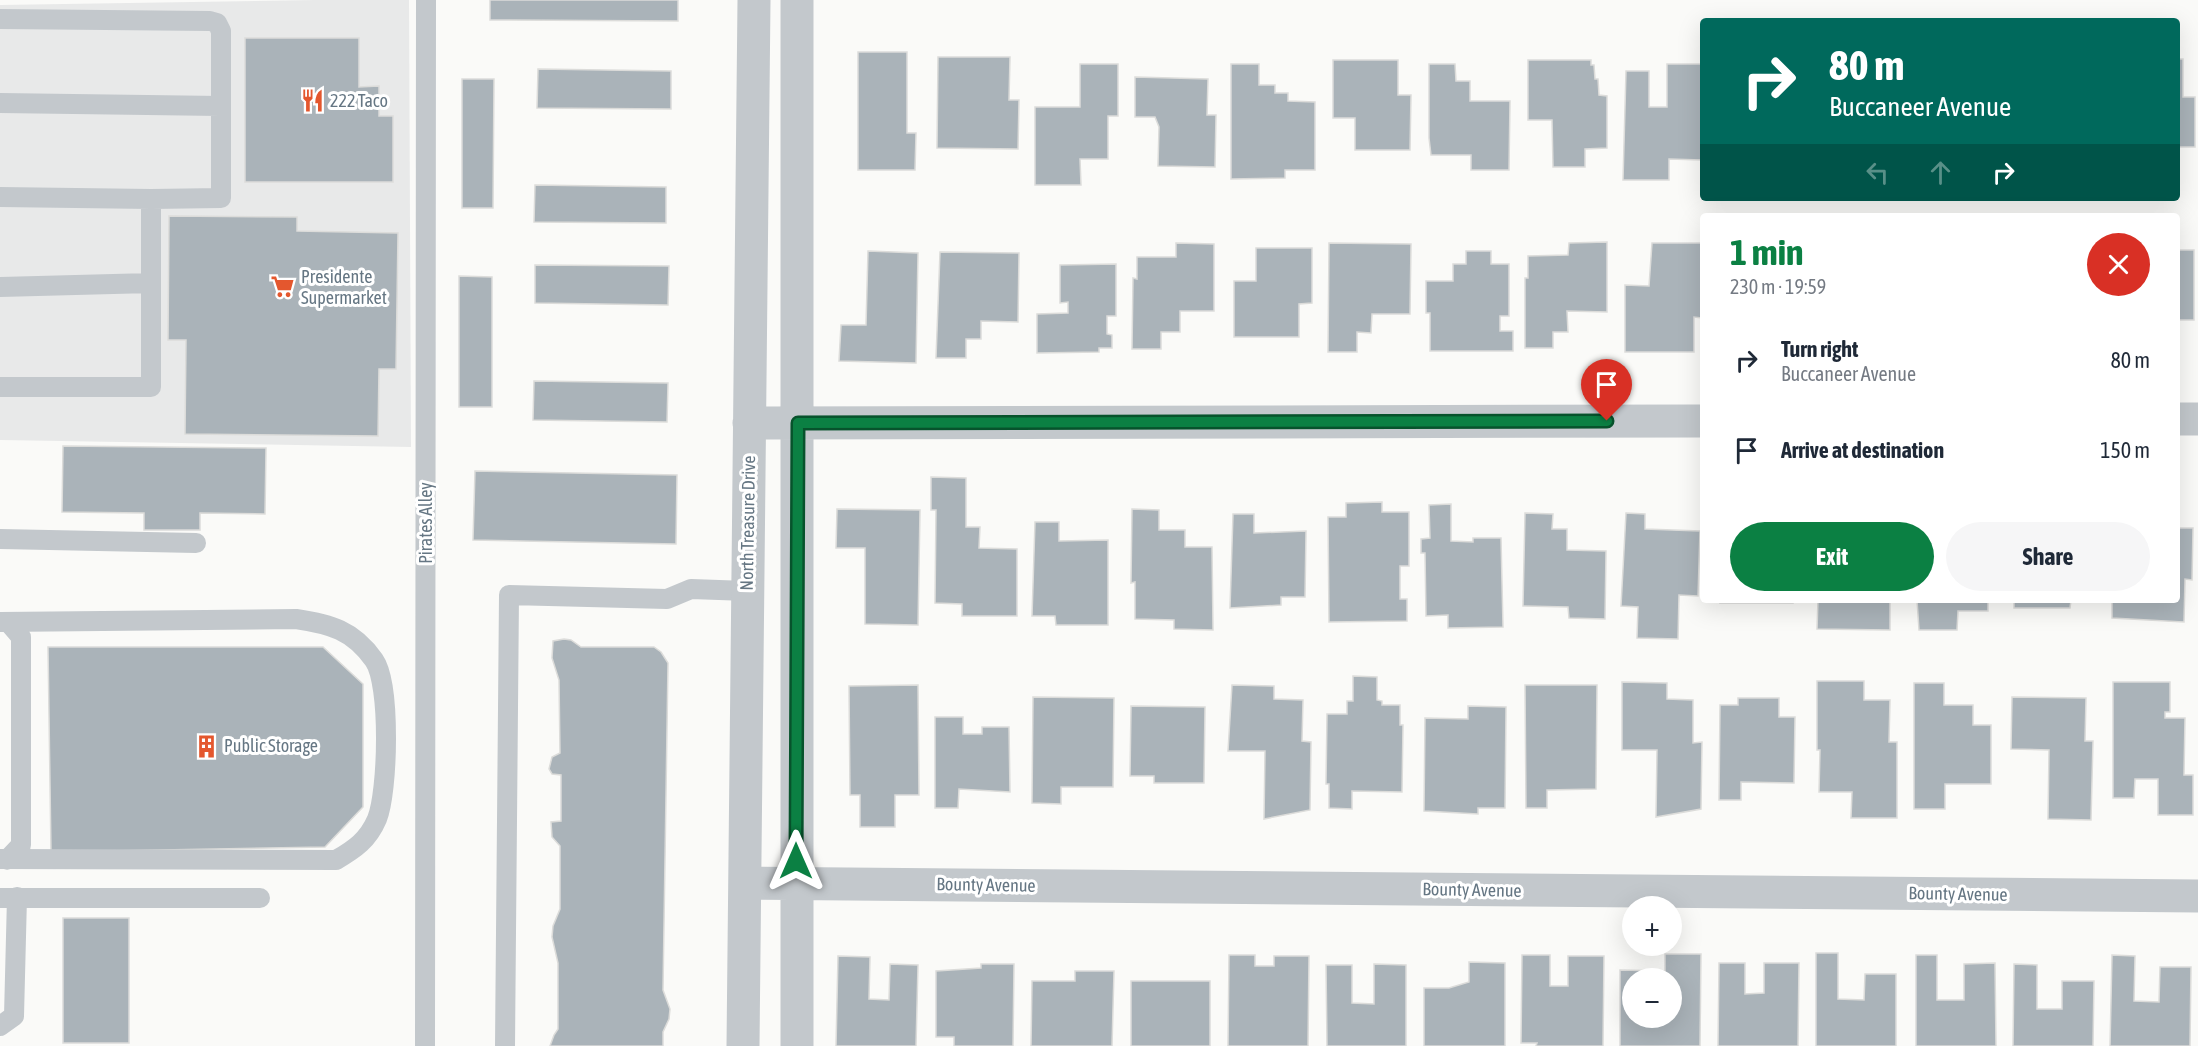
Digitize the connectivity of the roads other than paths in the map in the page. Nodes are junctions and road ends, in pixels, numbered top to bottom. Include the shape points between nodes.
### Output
1 (426, 0) edge
2 (754, 0) edge
3 (797, 0) edge
4 (0, 19) edge
5 (0, 103) edge
6 (220, 106) junction
7 (0, 197) edge
8 (151, 199) junction
9 (151, 283) junction
10 (0, 286) edge
11 (0, 387) edge
12 (2180, 419) edge
13 (2198, 419) edge
14 (1700, 421) edge
15 (749, 423) junction
16 (798, 423) junction
17 (0, 539) edge
18 (196, 543) dead end
19 (747, 591) junction
20 (4, 622) edge
21 (4, 860) edge
22 (745, 883) junction
23 (796, 884) junction
24 (2198, 896) edge
25 (8, 898) edge
26 (260, 898) dead end
27 (1, 1026) edge
28 (425, 1046) edge
29 (505, 1046) edge
30 (743, 1046) edge
31 (796, 1046) edge

1 - 28 lane, Pirates Alley
2 - 15 street, North Treasure Drive
3 - 16 street
4 - 6 lane via 214,21 221,26
5 - 6 lane
6 - 8 lane via 221,198
7 - 8 lane
8 - 9 lane
9 - 10 lane
9 - 11 lane via 151,387
12 - 13 street
14 - 16 street
15 - 16 street
15 - 19 street, North Treasure Drive
16 - 23 street
17 - 18 lane
19 - 22 street, North Treasure Drive
19 - 29 lane via 691,590 667,599 509,595
20 - 21 lane via 21,638 21,845
20 - 21 lane via 296,619 328,623 354,638 375,662 385,690 385,786 377,819 360,846 336,860
22 - 23 street, Bounty Avenue
22 - 30 street, North Treasure Drive
23 - 24 street, Bounty Avenue
23 - 31 street
25 - 26 lane
25 - 27 lane via 14,1016

